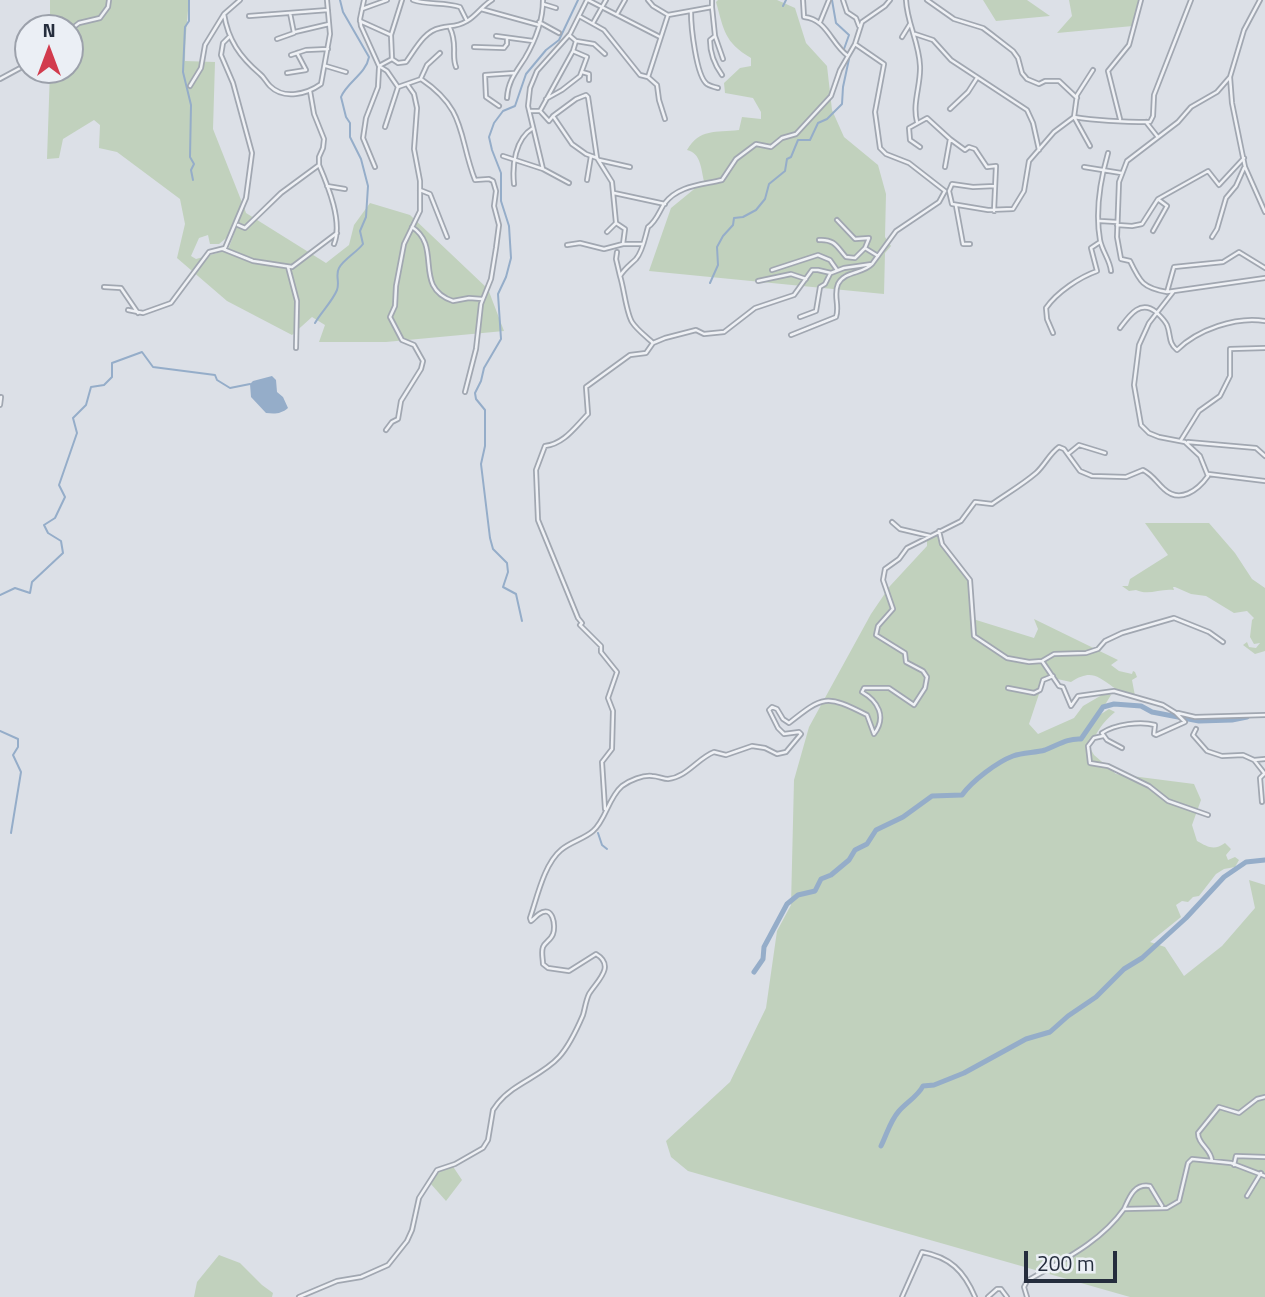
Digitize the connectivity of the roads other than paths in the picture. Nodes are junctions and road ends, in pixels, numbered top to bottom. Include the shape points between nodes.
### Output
1 (109, 0) edge
2 (240, 0) edge
3 (327, 0) edge
4 (364, 0) edge
5 (387, 0) edge
6 (402, 0) edge
7 (413, 0) edge
8 (492, 0) edge
9 (588, 0) edge
10 (606, 0) edge
11 (625, 0) edge
12 (648, 0) edge
13 (712, 0) edge
14 (803, 0) edge
15 (829, 0) edge
16 (843, 0) edge
17 (890, 0) edge
18 (906, 0) edge
19 (934, 0) edge
20 (1141, 0) edge
21 (1191, 0) edge
22 (1260, 0) edge
23 (928, 1) edge
24 (543, 2) edge
25 (712, 7) junction
26 (556, 8) dead end
27 (601, 8) junction
28 (362, 9) junction
29 (480, 9) junction
30 (328, 10) junction
31 (290, 12) junction
32 (691, 12) junction
33 (617, 13) junction
34 (224, 14) junction
35 (668, 15) junction
36 (249, 16) dead end
37 (579, 16) junction
38 (360, 21) junction
39 (467, 21) junction
40 (84, 22) edge
41 (820, 22) junction
42 (593, 23) junction
43 (329, 24) junction
44 (539, 24) junction
45 (910, 24) junction
46 (859, 26) junction
47 (450, 28) junction
48 (294, 33) junction
49 (558, 33) dead end
50 (915, 34) junction
51 (391, 35) junction
52 (569, 35) junction
53 (496, 36) dead end
54 (715, 36) junction
55 (229, 37) junction
56 (660, 37) junction
57 (902, 37) dead end
58 (507, 38) junction
59 (277, 39) dead end
60 (533, 41) junction
61 (576, 41) junction
62 (855, 44) junction
63 (474, 47) dead end
64 (328, 49) junction
65 (573, 51) junction
66 (297, 53) junction
67 (440, 53) dead end
68 (605, 54) dead end
69 (291, 55) dead end
70 (848, 56) junction
71 (723, 59) dead end
72 (392, 60) junction
73 (326, 66) junction
74 (379, 66) junction
75 (456, 67) dead end
76 (1093, 70) dead end
77 (346, 72) dead end
78 (582, 72) junction
79 (287, 73) dead end
80 (514, 73) junction
81 (722, 75) dead end
82 (648, 77) junction
83 (1230, 77) junction
84 (977, 78) junction
85 (421, 79) junction
86 (589, 80) dead end
87 (407, 84) junction
88 (190, 86) dead end
89 (398, 87) junction
90 (718, 88) dead end
91 (310, 89) junction
92 (1077, 97) junction
93 (507, 98) dead end
94 (546, 99) junction
95 (499, 106) dead end
96 (950, 109) dead end
97 (530, 111) junction
98 (540, 111) junction
99 (553, 116) junction
100 (1074, 117) junction
101 (665, 119) dead end
102 (1120, 120) junction
103 (918, 122) junction
104 (1146, 122) junction
105 (385, 127) dead end
106 (534, 128) junction
107 (1157, 136) junction
108 (950, 139) junction
109 (1090, 146) dead end
110 (920, 147) dead end
111 (1039, 150) junction
112 (1108, 153) dead end
113 (503, 156) dead end
114 (591, 156) junction
115 (1244, 158) junction
116 (516, 159) junction
117 (598, 159) junction
118 (319, 165) junction
119 (375, 167) dead end
120 (629, 167) dead end
121 (945, 167) dead end
122 (1084, 167) dead end
123 (1245, 167) junction
124 (543, 169) junction
125 (1103, 169) junction
126 (1121, 173) junction
127 (587, 180) dead end
128 (569, 183) dead end
129 (514, 184) dead end
130 (995, 186) junction
131 (326, 187) junction
132 (345, 189) dead end
133 (420, 190) junction
134 (947, 191) junction
135 (614, 193) junction
136 (1158, 199) junction
137 (664, 204) junction
138 (956, 206) junction
139 (994, 211) junction
140 (1265, 212) edge
141 (837, 220) dead end
142 (1100, 221) junction
143 (615, 223) junction
144 (1117, 223) junction
145 (237, 224) junction
146 (412, 227) junction
147 (1153, 231) dead end
148 (607, 232) dead end
149 (337, 233) junction
150 (447, 237) dead end
151 (1212, 237) dead end
152 (968, 239) dead end
153 (819, 240) dead end
154 (1100, 242) junction
155 (334, 244) dead end
156 (623, 244) junction
157 (643, 244) junction
158 (567, 245) dead end
159 (223, 248) junction
160 (865, 248) junction
161 (617, 252) dead end
162 (879, 257) junction
163 (872, 264) junction
164 (289, 267) junction
165 (1265, 268) edge
166 (772, 270) dead end
167 (838, 271) junction
168 (1111, 271) dead end
169 (831, 274) junction
170 (620, 276) junction
171 (1265, 278) edge
172 (806, 279) junction
173 (758, 281) dead end
174 (104, 287) dead end
175 (1167, 292) junction
176 (1173, 292) junction
177 (484, 299) junction
178 (128, 310) dead end
179 (138, 313) junction
180 (1157, 313) junction
181 (800, 317) dead end
182 (1265, 321) edge
183 (1120, 328) dead end
184 (1053, 333) dead end
185 (792, 335) dead end
186 (653, 343) junction
187 (296, 348) dead end
188 (1265, 348) edge
189 (465, 392) dead end
190 (1, 397) edge
191 (0, 405) edge
192 (386, 430) dead end
193 (1183, 441) junction
194 (1105, 453) dead end
195 (1068, 454) junction
196 (1265, 456) edge
197 (1208, 474) junction
198 (1265, 481) edge
199 (892, 522) dead end
200 (939, 531) junction
201 (930, 536) junction
202 (1223, 642) dead end
203 (1042, 661) junction
204 (1053, 676) junction
205 (1008, 688) dead end
206 (1176, 713) junction
207 (1265, 715) edge
208 (1196, 729) dead end
209 (1103, 736) junction
210 (1122, 748) dead end
211 (1265, 758) edge
212 (1254, 760) junction
213 (1264, 774) edge
214 (1262, 802) dead end
215 (605, 809) junction
216 (1208, 815) dead end
217 (1265, 1097) edge
218 (1265, 1157) edge
219 (1212, 1161) junction
220 (1234, 1165) junction
221 (1263, 1175) edge
222 (1247, 1196) dead end
223 (1165, 1208) junction
224 (1124, 1209) junction
225 (299, 1297) edge
226 (902, 1297) edge
227 (975, 1297) edge
228 (988, 1297) edge
229 (1007, 1297) edge
230 (1027, 1297) edge

1 - 40 street via 100,18
2 - 34 street
3 - 30 street
4 - 28 street
5 - 28 street
6 - 51 street
7 - 39 street via 456,6
8 - 29 street
9 - 27 street
9 - 37 street
10 - 27 street
11 - 33 street
12 - 35 street
13 - 25 street
14 - 41 street via 804,17
15 - 41 street
16 - 46 street
17 - 46 street
18 - 45 street
19 - 23 street
20 - 102 street via 1129,46 1108,71
21 - 104 street via 1154,95 1152,120
22 - 83 street via 1244,30
23 - 92 street via 954,19 983,28 1013,51 1027,79 1040,84 1059,81
24 - 26 street
24 - 44 street
25 - 32 street
25 - 54 street
27 - 33 street
27 - 42 street
28 - 38 street
29 - 39 street
29 - 44 street
30 - 31 street
30 - 43 street
31 - 36 street
31 - 48 street
32 - 35 street
32 - 90 street via 692,43 703,79
33 - 56 street
34 - 55 street
34 - 88 street via 205,44 201,68
35 - 56 street
37 - 42 street
37 - 52 street
38 - 51 street
38 - 74 street
39 - 47 street
41 - 70 street
42 - 82 street via 640,75
43 - 48 street
43 - 64 street
44 - 49 street
44 - 60 street
45 - 50 street
45 - 57 street
46 - 62 street
47 - 72 street via 431,33 406,62
47 - 75 street
48 - 59 street
50 - 84 street via 933,40
50 - 103 street via 920,67
51 - 72 street
52 - 61 street
52 - 97 street via 537,71 528,99
53 - 58 street
54 - 71 street
54 - 81 street via 709,40 710,50
55 - 91 street via 274,89 288,94
55 - 145 street via 220,55 252,149 247,192
56 - 82 street
58 - 60 street
58 - 63 street via 503,48
60 - 80 street
61 - 65 street
61 - 68 street via 594,44
62 - 70 street
62 - 134 street via 884,64 876,104 880,148
64 - 66 street
64 - 73 street
65 - 78 street via 587,57
65 - 94 street
66 - 69 street
66 - 79 street via 306,71
67 - 85 street
70 - 137 street via 831,96 796,134 771,148 756,144 736,159 722,180 688,187
72 - 74 street
73 - 77 street
73 - 91 street via 321,84
74 - 89 street
74 - 119 street via 378,87 363,138
76 - 92 street
78 - 86 street via 589,74
78 - 94 street
80 - 93 street
80 - 95 street via 485,75 486,97
82 - 101 street via 657,85
83 - 107 street
83 - 115 street
84 - 96 street
84 - 111 street via 1027,110
85 - 87 street
85 - 177 street via 441,95 460,124 475,180 493,181 496,191 499,225
87 - 89 street
87 - 133 street via 417,108 414,149
89 - 105 street
91 - 118 street via 324,139
92 - 100 street
94 - 98 street
97 - 98 street
97 - 106 street
98 - 99 street via 548,121
99 - 114 street via 572,144
99 - 117 street via 586,95
100 - 102 street
100 - 109 street
100 - 111 street
102 - 104 street
103 - 108 street via 928,118
103 - 110 street via 909,128 909,134
104 - 107 street
106 - 116 street via 526,132
106 - 124 street
107 - 126 street via 1127,160
108 - 121 street
108 - 130 street via 965,150 975,149 987,167 996,166
111 - 139 street via 1028,163 1024,191 1014,208
112 - 125 street
113 - 116 street
114 - 117 street
114 - 127 street
115 - 123 street
115 - 136 street via 1219,185 1208,172
116 - 124 street
116 - 129 street
117 - 120 street
117 - 135 street
118 - 131 street
118 - 145 street via 245,228
122 - 125 street
123 - 140 street
123 - 151 street via 1226,198
124 - 128 street
125 - 126 street
125 - 142 street
126 - 144 street
130 - 134 street via 952,184
130 - 139 street
131 - 132 street
131 - 149 street via 337,213
133 - 146 street via 420,211
133 - 150 street via 430,194
134 - 138 street
134 - 162 street via 939,202 896,231
135 - 137 street
135 - 143 street
136 - 144 street via 1142,223
136 - 147 street via 1167,206
137 - 157 street
138 - 139 street
138 - 152 street via 963,244 970,244
141 - 160 street via 855,239 869,239
142 - 144 street
142 - 154 street
143 - 148 street
143 - 156 street via 625,229
144 - 175 street via 1121,259 1130,261 1140,282
145 - 159 street
146 - 177 street via 428,246 428,274 436,289 453,301
146 - 192 street via 404,244 390,317 402,340 414,345 423,361 401,401 398,419
149 - 155 street
149 - 164 street
153 - 160 street via 832,241 848,258 855,258
154 - 168 street
154 - 184 street via 1091,248 1097,271 1082,277 1046,308
156 - 157 street
156 - 158 street via 604,249
157 - 170 street
159 - 164 street via 253,261
159 - 179 street via 209,252 171,303
160 - 162 street
161 - 170 street
162 - 163 street
163 - 167 street
163 - 185 street via 838,284 836,317
164 - 187 street via 297,301
165 - 175 street via 1239,252 1223,262 1174,267
166 - 167 street via 818,254
167 - 169 street
169 - 172 street via 815,269
169 - 181 street via 820,287 816,310
170 - 186 street via 633,324
171 - 176 street
172 - 173 street via 791,274
172 - 186 street via 794,295 755,308 724,331 704,334 696,330
174 - 179 street via 121,288
175 - 176 street
176 - 180 street
177 - 189 street
178 - 179 street
180 - 182 street via 1166,322 1171,345 1177,350 1213,327
180 - 183 street via 1140,307
180 - 193 street via 1142,334 1135,372 1141,425 1159,437
186 - 215 street via 646,353 630,355 586,387 588,414 575,430 545,446 536,470 538,520 580,625 601,646 617,672 608,698 613,711 612,750 602,762
188 - 193 street via 1230,349 1230,376 1220,396 1199,411
190 - 191 street
193 - 196 street via 1256,448
193 - 197 street via 1200,456
194 - 195 street via 1079,445
195 - 197 street via 1080,471 1092,476 1126,477 1143,470 1170,494 1187,495 1200,487
195 - 200 street via 1059,447 1034,475 992,504 975,502 961,521
197 - 198 street
199 - 201 street via 900,529
200 - 201 street
200 - 203 street via 942,544 970,580 976,638 1007,658
201 - 215 street via 907,548 885,569 883,580 893,609 876,635 905,653 906,662 927,677 916,703 889,688 864,688 862,692 872,697 878,710 874,734 867,715 829,700 821,699 789,723 772,707 770,714 785,734 802,734 786,752 777,754 752,746 726,755 714,752 672,778 638,778 623,786
202 - 203 street via 1174,618 1122,633 1086,653 1054,654
203 - 204 street
204 - 205 street via 1042,681 1034,693
204 - 206 street via 1071,705 1079,696 1108,691 1164,705
206 - 207 street via 1195,718
206 - 209 street via 1185,722 1156,736 1155,725 1138,723 1107,729
208 - 212 street via 1193,735 1211,753
209 - 210 street
209 - 216 street via 1090,742 1090,763 1108,766 1168,801
211 - 212 street
212 - 213 street
213 - 214 street
215 - 225 street via 593,832 560,850 544,875 530,918 535,920 545,912 555,919 554,932 542,950 548,968 569,971 596,954 605,964 571,1040 550,1066 498,1102 483,1148 437,1170 419,1198 407,1241 388,1265
217 - 219 street via 1241,1113 1219,1107 1203,1126 1198,1137
218 - 220 street via 1236,1156
219 - 220 street
219 - 223 street via 1189,1161 1179,1201
220 - 221 street
221 - 222 street
223 - 224 street
223 - 224 street via 1146,1185 1135,1189
224 - 230 street via 1083,1247 1027,1282
226 - 227 street via 922,1252 950,1261
228 - 229 street via 1001,1289

